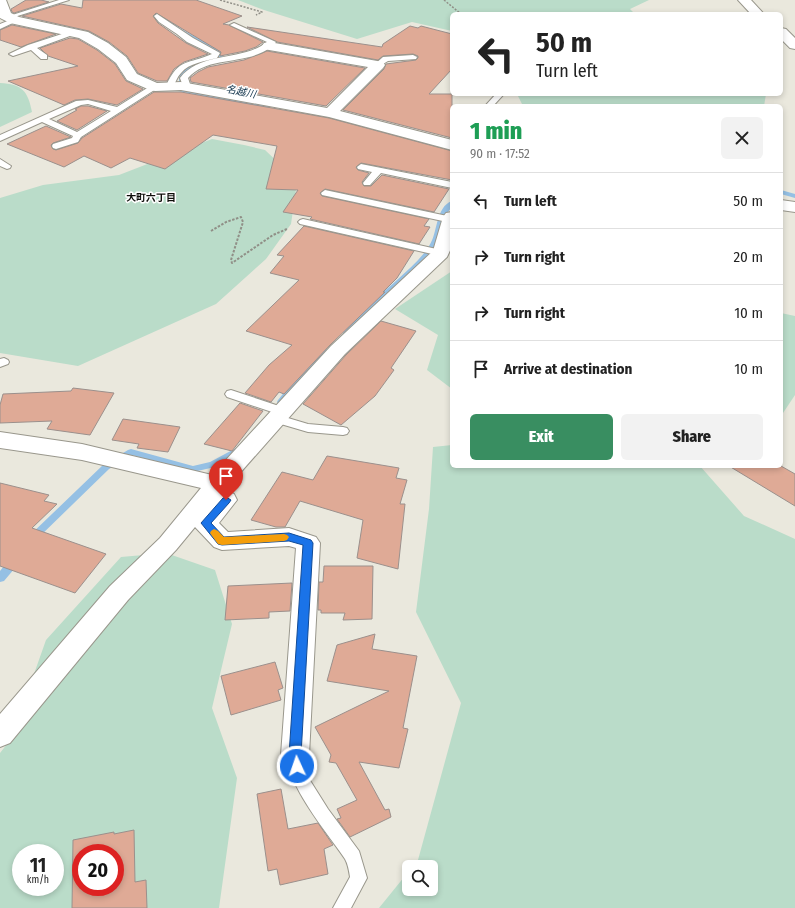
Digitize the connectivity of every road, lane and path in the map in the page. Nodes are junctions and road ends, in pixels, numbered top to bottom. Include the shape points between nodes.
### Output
1 (0, 0) edge
2 (66, 0) edge
3 (444, 0) edge
4 (744, 0) edge
5 (459, 12) edge
6 (756, 12) edge
7 (157, 16) dead end
8 (12, 18) junction
9 (234, 25) dead end
10 (0, 27) edge
11 (74, 33) junction
12 (269, 46) junction
13 (31, 47) junction
14 (12, 54) dead end
15 (44, 57) dead end
16 (413, 57) dead end
17 (378, 65) junction
18 (170, 86) junction
19 (187, 87) junction
20 (155, 88) junction
21 (498, 96) edge
22 (491, 104) edge
23 (118, 110) junction
24 (330, 113) junction
25 (42, 120) junction
26 (78, 135) junction
27 (0, 138) edge
28 (450, 144) edge
29 (56, 146) dead end
30 (361, 168) dead end
31 (378, 171) junction
32 (367, 183) dead end
33 (450, 185) edge
34 (325, 193) dead end
35 (783, 205) edge
36 (795, 207) edge
37 (450, 218) edge
38 (303, 222) joint
39 (450, 224) edge
40 (210, 231) dead end
41 (441, 253) junction
42 (231, 394) dead end
43 (281, 415) junction
44 (343, 431) dead end
45 (0, 440) edge
46 (213, 489) junction
47 (0, 734) edge
48 (295, 755) joint
49 (342, 908) edge

1 - 8 street via 4,15
2 - 8 lane
3 - 5 path
4 - 6 street
7 - 18 lane via 161,22 216,53 214,56 184,64
8 - 10 lane
8 - 11 street
9 - 12 lane via 272,42
11 - 13 lane
11 - 20 street via 103,46 121,60 132,77
12 - 17 street
12 - 19 lane via 244,56 195,67 184,78
13 - 14 lane
13 - 15 lane
16 - 17 lane via 386,58
17 - 24 street
18 - 19 street
18 - 20 street
19 - 24 street
20 - 23 lane
21 - 22 lane
23 - 25 lane via 88,102 79,103
23 - 26 lane
24 - 28 street
25 - 26 lane
25 - 27 lane
26 - 29 lane via 75,140
30 - 31 lane
31 - 32 lane
31 - 33 lane
34 - 37 lane
35 - 36 street
38 - 40 path via 273,234 232,263 243,222 242,217
38 - 41 lane
39 - 41 street
41 - 43 street via 338,350
42 - 43 lane
43 - 44 lane via 308,428
43 - 46 street
45 - 46 street via 105,457
46 - 47 street via 168,544 119,593
46 - 48 street via 226,500 205,523 222,541 289,537 308,543
48 - 49 lane via 299,776 353,857 359,878

